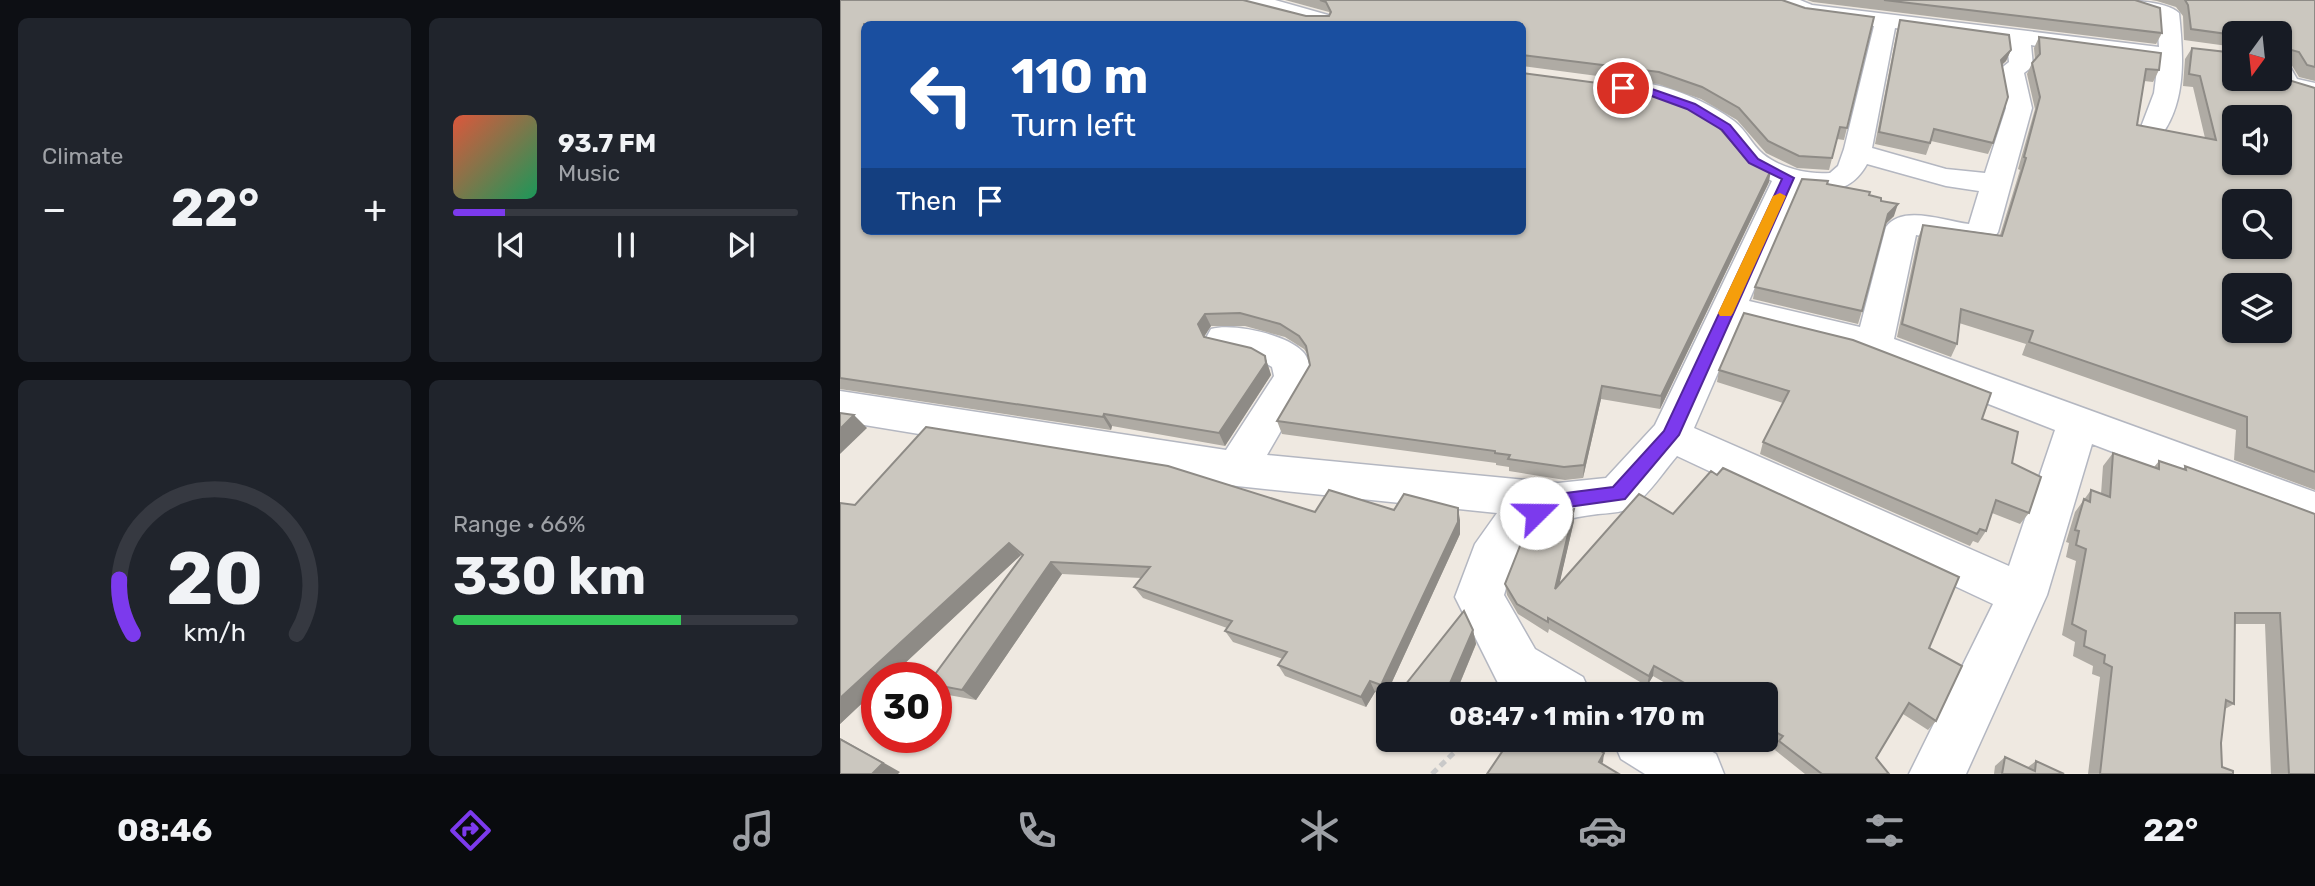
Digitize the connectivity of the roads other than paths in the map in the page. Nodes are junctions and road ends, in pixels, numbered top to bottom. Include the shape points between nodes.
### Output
1 (1237, 0) edge
2 (1781, 0) edge
3 (2113, 0) edge
4 (1886, 19) junction
5 (1320, 21) edge
6 (2018, 35) junction
7 (2196, 50) edge
8 (2170, 51) junction
9 (2292, 85) edge
10 (1611, 86) edge
11 (2315, 91) edge
12 (2154, 127) edge
13 (1858, 153) junction
14 (1788, 178) junction
15 (1997, 181) junction
16 (1728, 307) junction
17 (1224, 338) dead end
18 (1874, 345) junction
19 (840, 406) edge
20 (2078, 422) junction
21 (1671, 435) junction
22 (1237, 469) junction
23 (1558, 501) junction
24 (2315, 511) edge
25 (2023, 595) junction
26 (1543, 682) edge
27 (1660, 752) edge
28 (1696, 774) edge
29 (1937, 774) edge

1 - 5 street
2 - 4 street via 1808,11
3 - 8 street via 2168,13
4 - 6 street
4 - 13 street
6 - 8 street
6 - 15 street via 2021,66 2011,70 2019,108
7 - 8 street
8 - 12 street via 2167,93
9 - 11 street
10 - 14 street via 1648,91 1691,107 1726,128 1754,161
13 - 14 street via 1849,174 1836,181
13 - 15 street via 1962,180
14 - 16 street
15 - 18 street via 1982,232 1902,227
16 - 18 street
16 - 21 street
17 - 22 street via 1268,348 1289,360 1293,377
18 - 20 street
19 - 22 street
20 - 24 street
20 - 25 street
21 - 23 street via 1618,494
21 - 25 street
22 - 23 street
23 - 26 street via 1514,524 1491,558 1479,597 1517,667
25 - 29 street
27 - 28 street

